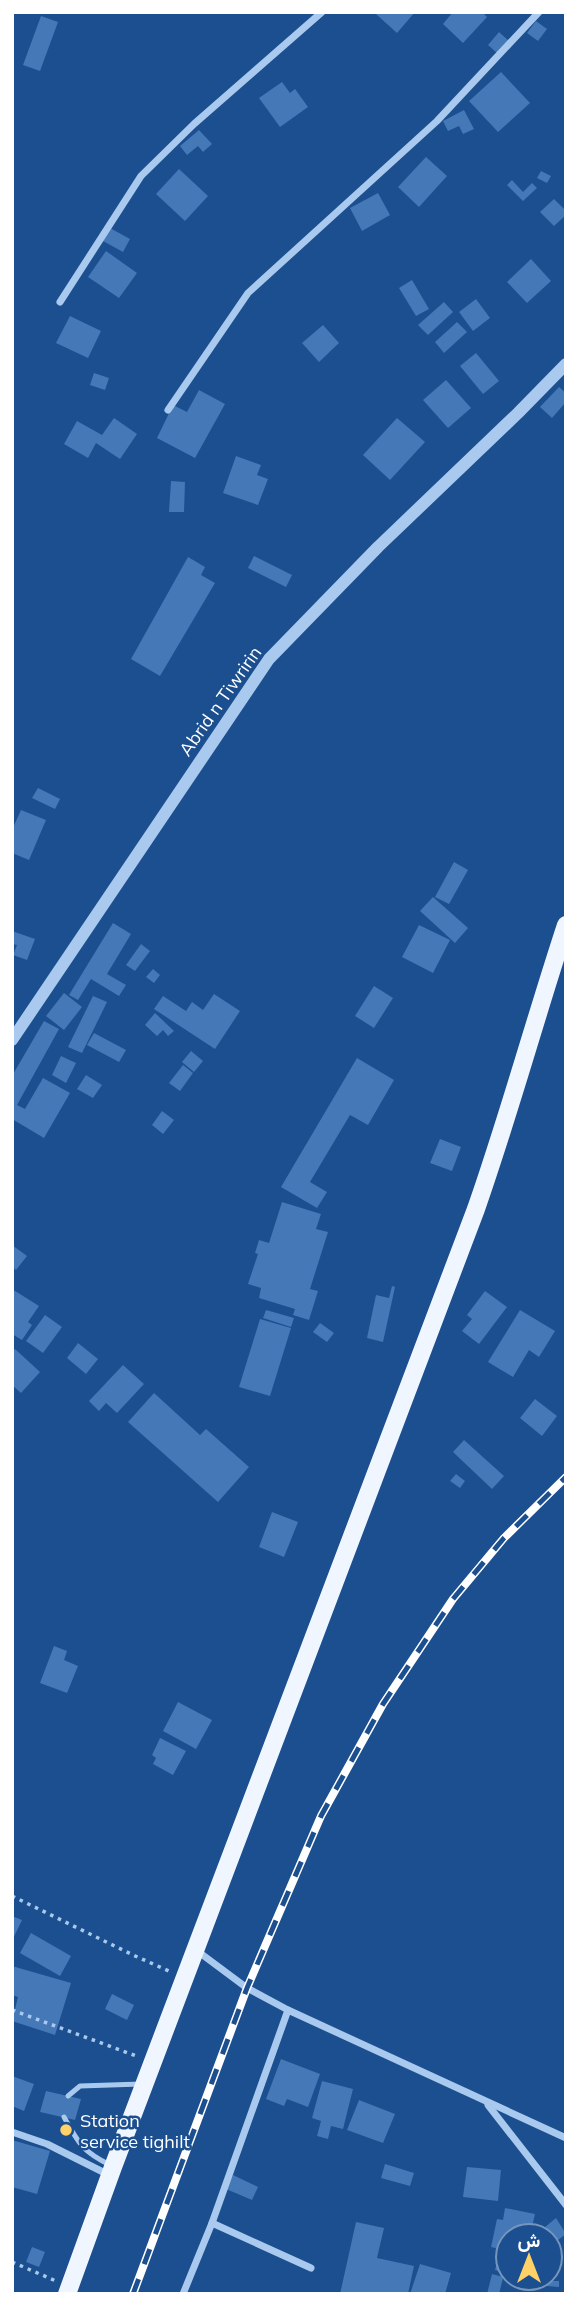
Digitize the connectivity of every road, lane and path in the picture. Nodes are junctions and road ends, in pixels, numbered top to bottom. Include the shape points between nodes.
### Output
1 (322, 12) edge
2 (539, 12) edge
3 (60, 302) dead end
4 (566, 364) edge
5 (168, 410) dead end
6 (566, 925) edge
7 (12, 1040) edge
8 (12, 1896) edge
9 (196, 1950) junction
10 (186, 1978) junction
11 (12, 2010) edge
12 (288, 2010) junction
13 (154, 2063) junction
14 (145, 2084) junction
15 (68, 2096) dead end
16 (485, 2102) junction
17 (64, 2117) dead end
18 (12, 2132) edge
19 (566, 2138) edge
20 (111, 2171) junction
21 (566, 2205) edge
22 (212, 2223) junction
23 (12, 2262) edge
24 (311, 2268) dead end
25 (69, 2290) edge
26 (183, 2294) edge

1 - 3 street via 141,176
2 - 5 street via 438,121 248,293
4 - 7 street, Abrid n Tiwririn via 269,659
6 - 9 main road via 476,1209
8 - 10 path
9 - 10 main road
9 - 12 street via 247,1988
10 - 13 main road
11 - 13 path
12 - 16 street
12 - 22 street
13 - 14 main road
14 - 15 lane via 80,2086
14 - 20 main road
16 - 19 street
16 - 21 street
17 - 20 lane via 80,2146
18 - 20 street
20 - 25 main road
22 - 24 street
22 - 26 street
23 - 25 path

